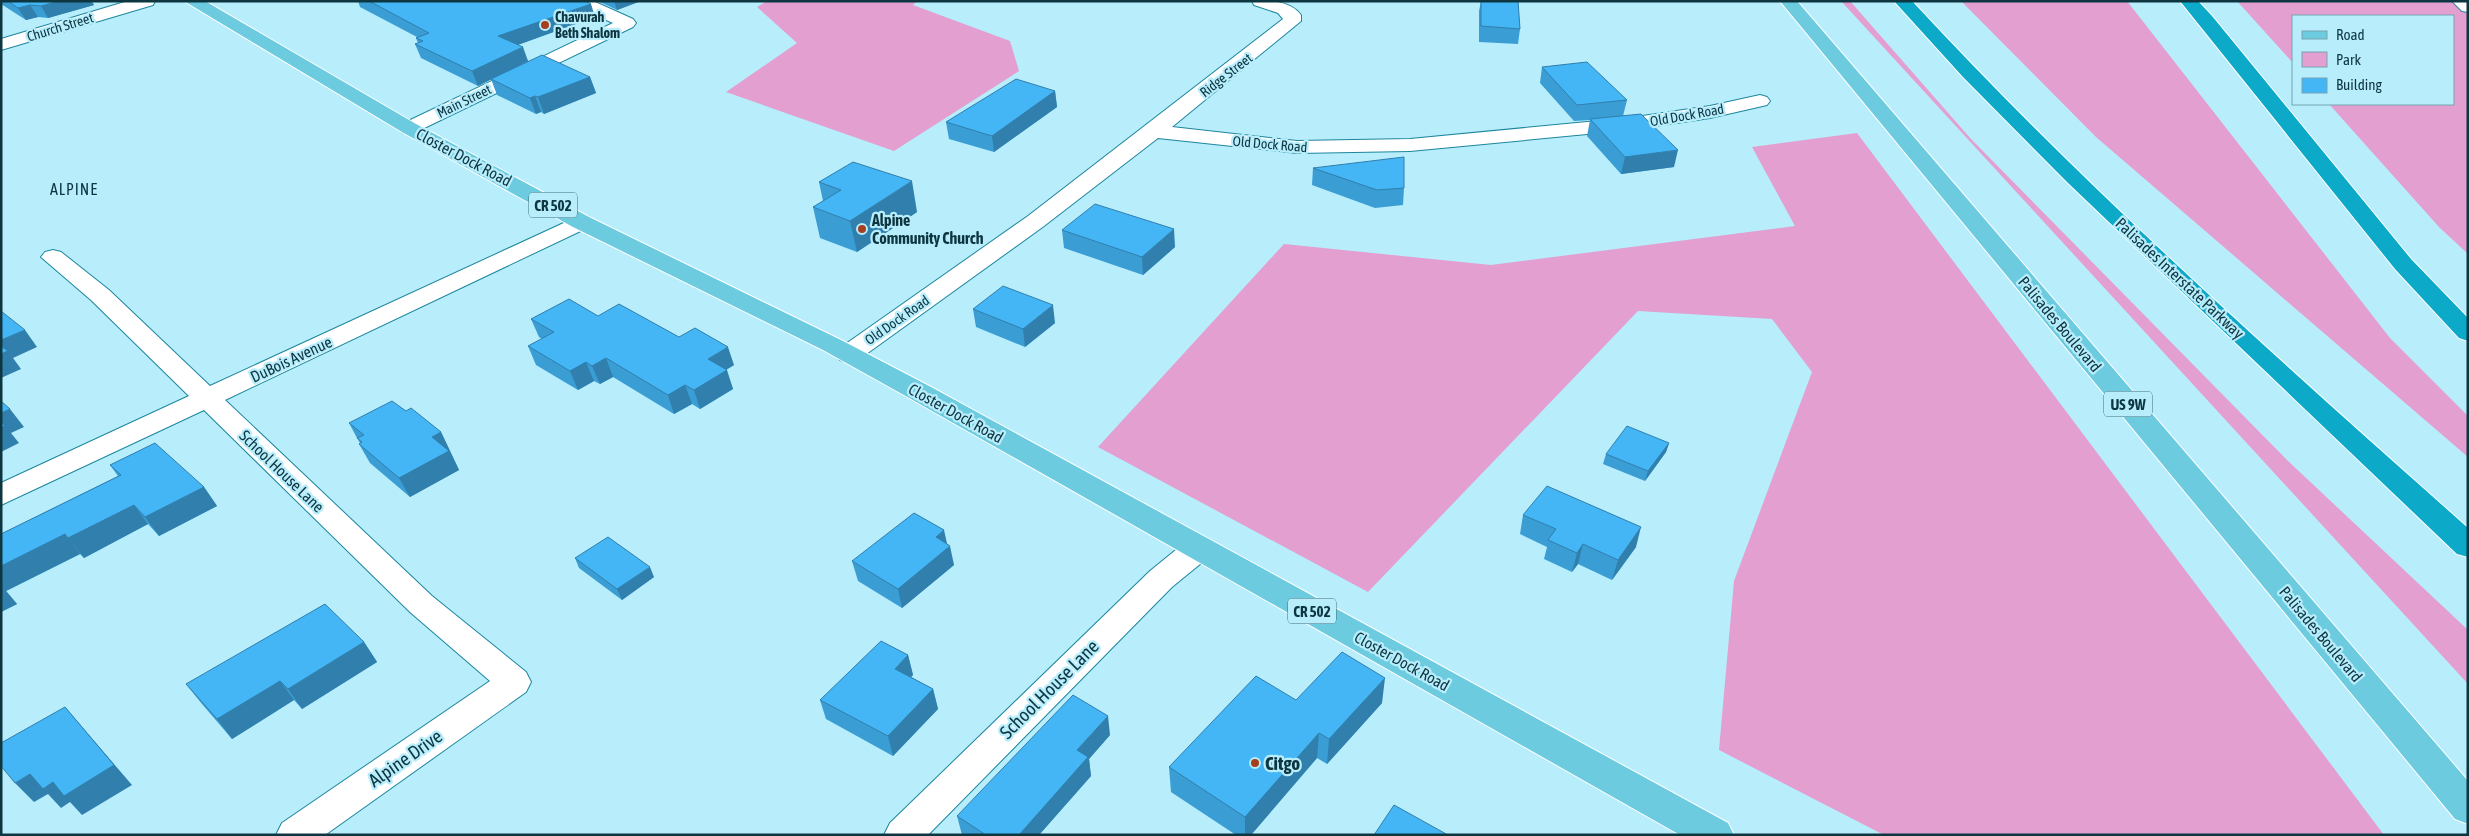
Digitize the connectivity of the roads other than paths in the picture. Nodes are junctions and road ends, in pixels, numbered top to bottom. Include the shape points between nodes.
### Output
1 (147, 1) edge
2 (192, 1) edge
3 (578, 1) edge
4 (1260, 1) edge
5 (1788, 1) edge
6 (1902, 1) edge
7 (2188, 1) edge
8 (2460, 1) edge
9 (2468, 7) edge
10 (1, 45) edge
11 (1760, 101) dead end
12 (409, 128) junction
13 (1154, 132) junction
14 (581, 222) junction
15 (53, 257) dead end
16 (2468, 333) edge
17 (848, 354) junction
18 (207, 398) junction
19 (1, 495) edge
20 (2468, 546) edge
21 (1199, 548) junction
22 (514, 682) joint
23 (2468, 808) edge
24 (295, 835) edge
25 (903, 835) edge
26 (1715, 835) edge

1 - 10 street, Church Street
2 - 12 main road, Closter Dock Road / CR 502
3 - 12 street, Main Street via 627,23
4 - 13 street, Ridge Street via 1284,9 1292,15 1292,21
5 - 23 main road, Palisades Boulevard / US 9W
6 - 20 highway, Palisades Interstate Parkway via 2067,172
7 - 16 highway via 2403,264
8 - 9 street
11 - 13 street, Old Dock Road via 1637,123 1410,145 1297,147
12 - 14 main road, Closter Dock Road / CR 502
13 - 17 street, Old Dock Road via 969,270
14 - 17 main road, Closter Dock Road / CR 502
14 - 18 street, DuBois Avenue
15 - 18 street, School House Lane via 100,295
17 - 21 main road, Closter Dock Road / CR 502
18 - 19 street, DuBois Avenue
18 - 22 street, School House Lane via 421,604
21 - 25 street, School House Lane via 1161,578
21 - 26 main road, Closter Dock Road / CR 502
22 - 24 street, Alpine Drive

